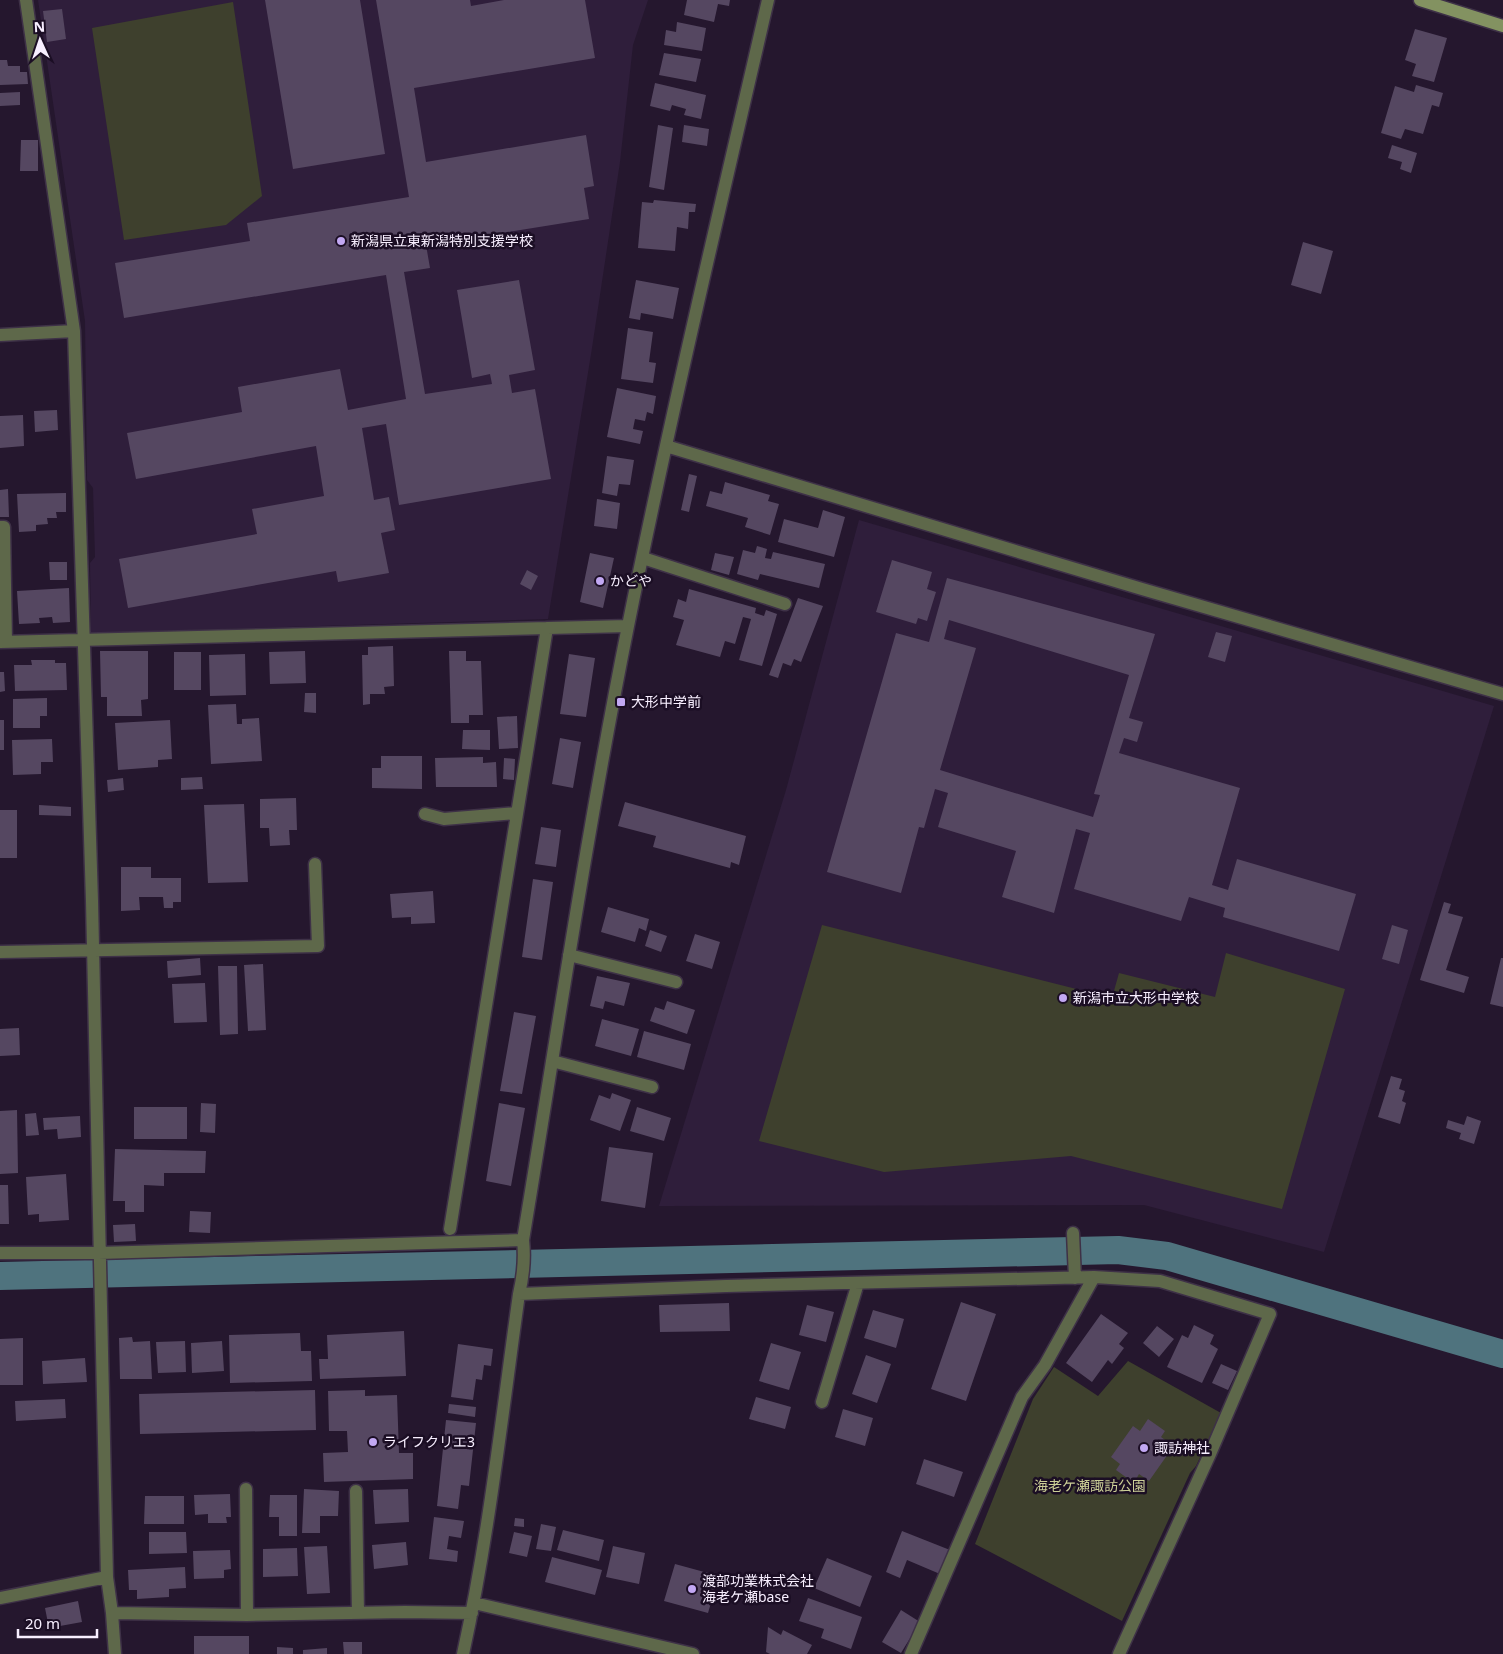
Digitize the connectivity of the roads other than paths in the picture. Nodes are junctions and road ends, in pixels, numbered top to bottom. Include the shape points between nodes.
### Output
1 (26, 0) edge
2 (768, 0) edge
3 (1420, 0) edge
4 (1503, 26) edge
5 (74, 331) junction
6 (0, 336) edge
7 (666, 446) junction
8 (0, 527) edge
9 (643, 558) junction
10 (785, 604) dead end
11 (628, 626) junction
12 (547, 628) junction
13 (83, 641) junction
14 (3, 642) edge
15 (1503, 694) edge
16 (517, 813) junction
17 (425, 814) dead end
18 (315, 864) dead end
19 (93, 949) junction
20 (0, 952) edge
21 (569, 955) junction
22 (676, 982) dead end
23 (552, 1061) junction
24 (652, 1087) dead end
25 (450, 1229) dead end
26 (1074, 1233) dead end
27 (524, 1246) junction
28 (0, 1253) edge
29 (99, 1253) junction
30 (1075, 1278) junction
31 (1094, 1278) junction
32 (858, 1283) junction
33 (519, 1294) junction
34 (822, 1402) dead end
35 (246, 1490) dead end
36 (356, 1491) dead end
37 (107, 1577) junction
38 (0, 1598) edge
39 (473, 1608) junction
40 (112, 1613) junction
41 (358, 1613) junction
42 (247, 1615) junction
43 (115, 1654) edge
44 (463, 1654) edge
45 (693, 1654) edge
46 (911, 1654) edge
47 (1119, 1654) edge

1 - 5 street
2 - 7 street
3 - 4 street
5 - 6 street
5 - 13 street
7 - 9 street
7 - 15 street
8 - 14 street via 4,527
9 - 10 street
9 - 11 street
11 - 12 street
11 - 21 street
12 - 13 street
12 - 16 street
13 - 14 street
13 - 19 street
16 - 17 street via 444,819
16 - 25 street
18 - 19 street via 318,946
19 - 20 street
19 - 29 street
21 - 22 street
21 - 23 street
23 - 24 street
23 - 27 street
26 - 30 street
27 - 29 street
27 - 33 street
28 - 29 street
29 - 37 street
30 - 31 street
30 - 32 street
31 - 46 street via 1045,1365 1022,1397
31 - 47 street via 1160,1280 1270,1314
32 - 33 street
32 - 34 street
33 - 39 street
35 - 42 street
36 - 41 street
37 - 38 street
37 - 40 street
39 - 41 street
39 - 44 street
39 - 45 street
40 - 42 street
40 - 43 street
41 - 42 street

